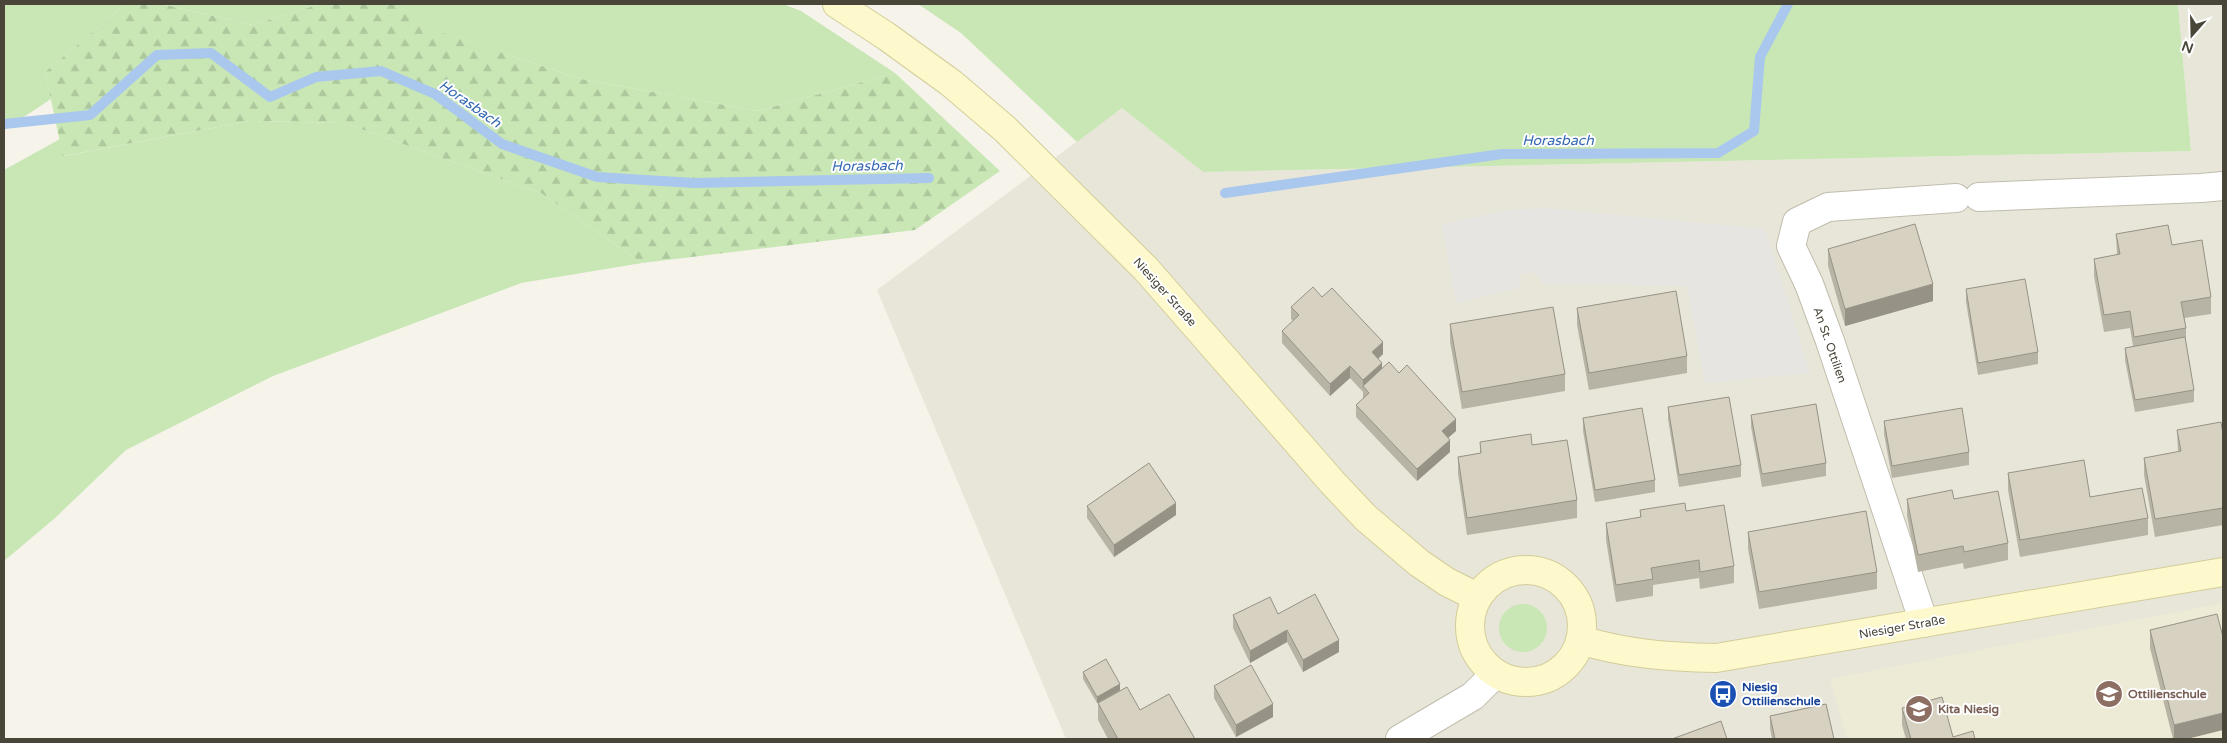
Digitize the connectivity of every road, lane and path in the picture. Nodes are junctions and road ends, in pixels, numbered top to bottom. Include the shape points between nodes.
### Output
1 (837, 4) edge
2 (2223, 186) edge
3 (2223, 572) edge
4 (1477, 597) junction
5 (1924, 623) junction
6 (1580, 640) junction
7 (1494, 674) junction
8 (1400, 739) edge

1 - 4 main road, Niesiger Straße via 951,83 1005,129 1146,269 1366,518 1419,563
2 - 5 street, An St. Ottilien via 1828,207 1797,222 1791,246 1830,341
3 - 5 main road, Niesiger Straße
4 - 6 main road via 1488,583 1503,574 1539,571 1555,578 1569,590 1578,605 1582,622
4 - 7 main road via 1470,613 1469,630 1473,647
5 - 6 main road, Niesiger Straße via 1716,658 1659,657 1614,650
6 - 7 main road via 1562,670 1546,679 1529,683 1511,681
7 - 8 street via 1473,696

